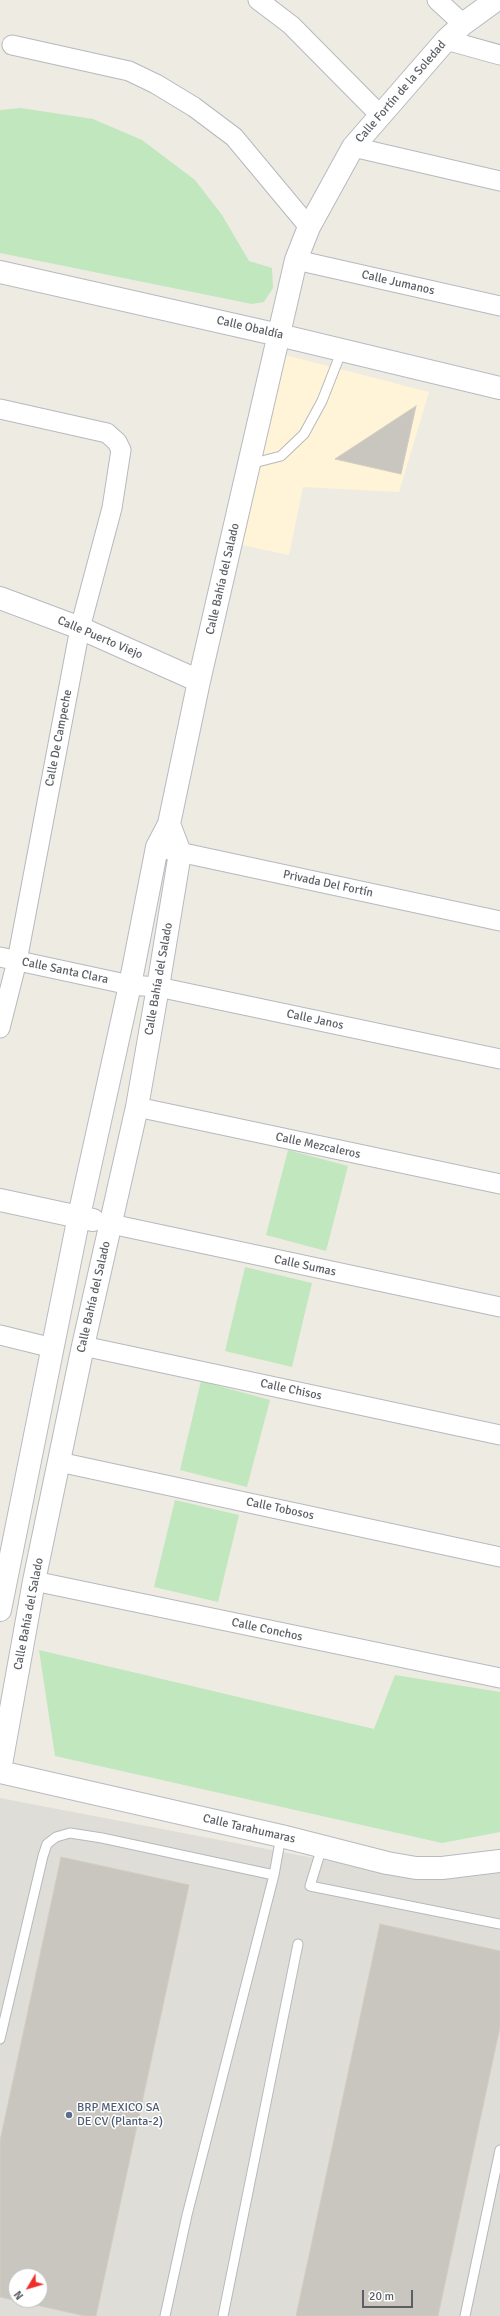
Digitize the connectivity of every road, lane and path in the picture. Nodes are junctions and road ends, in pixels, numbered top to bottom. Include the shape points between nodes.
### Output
1 (258, 0) edge
2 (437, 0) edge
3 (496, 0) edge
4 (463, 24) junction
5 (446, 40) junction
6 (12, 45) dead end
7 (500, 56) edge
8 (379, 114) junction
9 (353, 147) junction
10 (500, 181) edge
11 (310, 227) junction
12 (296, 260) junction
13 (0, 272) edge
14 (500, 306) edge
15 (279, 335) junction
16 (342, 350) junction
17 (500, 388) edge
18 (0, 409) edge
19 (250, 464) junction
20 (0, 598) edge
21 (80, 628) junction
22 (198, 681) junction
23 (170, 824) junction
24 (157, 847) junction
25 (180, 853) junction
26 (500, 921) edge
27 (8, 959) edge
28 (130, 985) junction
29 (158, 987) junction
30 (0, 1028) edge
31 (500, 1059) edge
32 (136, 1107) junction
33 (500, 1184) edge
34 (0, 1200) edge
35 (79, 1216) junction
36 (111, 1224) junction
37 (500, 1307) edge
38 (0, 1336) edge
39 (83, 1346) junction
40 (53, 1348) junction
41 (500, 1435) edge
42 (59, 1462) junction
43 (500, 1557) edge
44 (34, 1581) junction
45 (0, 1610) edge
46 (500, 1678) edge
47 (0, 1771) edge
48 (282, 1836) junction
49 (322, 1847) junction
50 (500, 1860) edge
51 (274, 1875) junction
52 (500, 1924) edge
53 (298, 1944) dead end
54 (4, 1997) edge
55 (0, 2039) edge
56 (500, 2150) edge
57 (165, 2316) edge
58 (223, 2316) edge
59 (465, 2316) edge

1 - 8 street, Calle Fortín de la Soledad via 291,25
2 - 4 street
3 - 4 street, Calle Fortín de la Soledad
4 - 5 street, Calle Fortín de la Soledad
5 - 7 street, Calle Fortín de la Soledad
5 - 8 street, Calle Fortín de la Soledad
6 - 11 street via 129,71 194,107 234,138
8 - 9 street, Calle Fortín de la Soledad
9 - 10 street, Calle Fortín de la Soledad
9 - 11 street, Calle Fortín de la Soledad
11 - 12 street, Calle Fortín de la Soledad
12 - 14 street, Calle Jumanos
12 - 15 street, Calle Fortín de la Soledad
13 - 15 street, Calle Obaldía
15 - 16 street, Calle Obaldía
15 - 19 street, Calle Bahía del Salado
16 - 17 street, Calle Obaldía
16 - 19 lane via 322,401 304,434 281,456
18 - 21 street, Calle De Campeche via 107,432 118,442 121,450 112,508
19 - 22 street, Calle Bahía del Salado
20 - 21 street, Calle Puerto Viejo
21 - 22 street, Calle Puerto Viejo
21 - 27 street, Calle De Campeche
22 - 23 street, Calle Bahía del Salado
23 - 24 street, Calle Bahía del Salado
23 - 25 street, Calle Bahía del Salado
24 - 25 street, Privada Del Fortín
24 - 28 street, Calle Bahía del Salado
25 - 26 street, Privada Del Fortín
25 - 29 street, Calle Bahía del Salado
27 - 28 street, Calle Santa Clara
27 - 30 street, Calle De Campeche
28 - 29 street, Calle Janos
28 - 35 street, Calle Bahía del Salado
29 - 31 street, Calle Janos
29 - 32 street, Calle Bahía del Salado
32 - 33 street, Calle Mezcaleros
32 - 36 street, Calle Bahía del Salado
34 - 35 street
35 - 36 street
35 - 40 street, Calle Bahía del Salado
36 - 37 street, Calle Sumas
36 - 39 street, Calle Bahía del Salado
38 - 40 street
39 - 41 street, Calle Chisos
39 - 42 street, Calle Bahía del Salado
40 - 45 street, Calle Bahía del Salado
42 - 43 street, Calle Tobosos
42 - 44 street, Calle Bahía del Salado
44 - 46 street, Calle Conchos
44 - 47 street, Calle Bahía del Salado
47 - 48 street, Calle Tarahumaras
48 - 49 street, Calle Tarahumaras
48 - 51 lane
49 - 50 street, Calle Tarahumaras via 416,1868 465,1866
49 - 52 lane via 310,1886
51 - 54 lane via 102,1838 70,1833 56,1837 47,1844 43,1856
51 - 57 lane via 186,2215
53 - 58 lane
54 - 55 lane
56 - 59 lane

